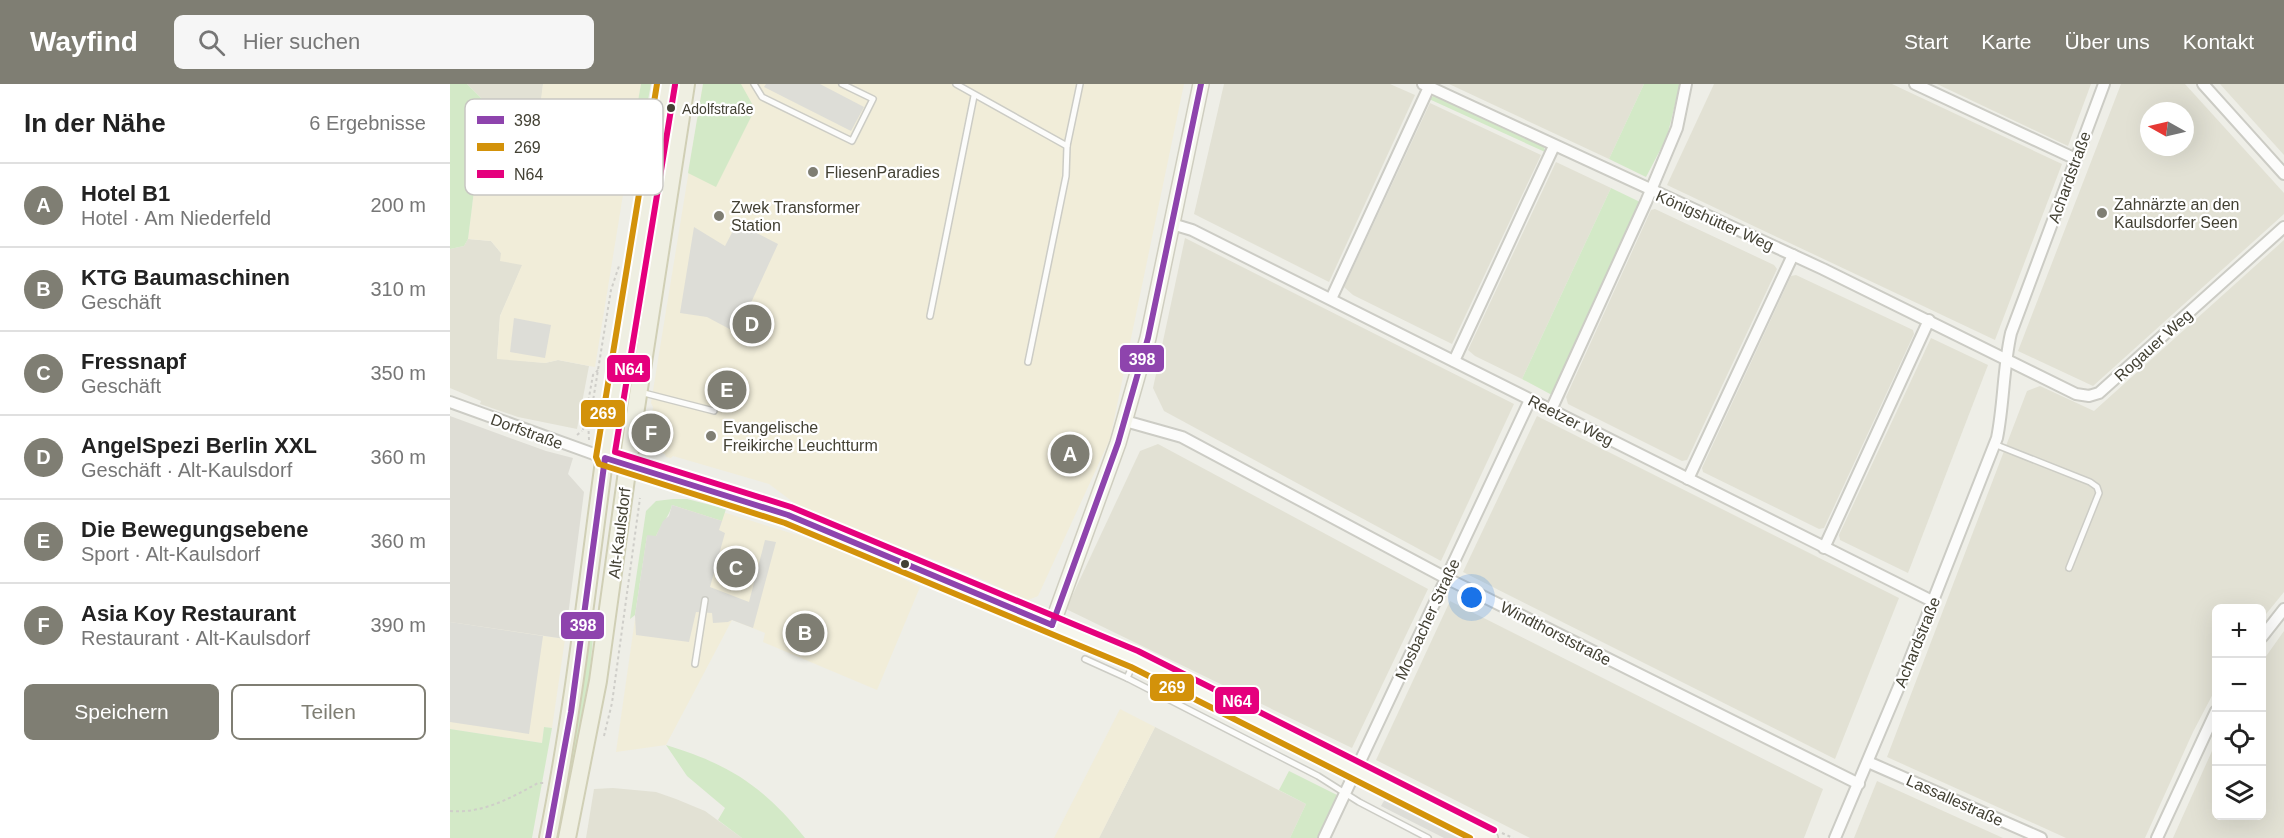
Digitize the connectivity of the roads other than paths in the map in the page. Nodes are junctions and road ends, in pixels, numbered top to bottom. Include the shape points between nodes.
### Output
1 (666, 84) edge
2 (686, 84) edge
3 (754, 84) edge
4 (842, 84) edge
5 (956, 84) edge
6 (1080, 84) edge
7 (1201, 84) edge
8 (1686, 84) edge
9 (1915, 84) edge
10 (2104, 84) edge
11 (2204, 84) edge
12 (1426, 86) edge
13 (974, 96) junction
14 (663, 102) edge
15 (1067, 146) junction
16 (1554, 146) junction
17 (2076, 159) junction
18 (2284, 174) edge
19 (1650, 191) junction
20 (648, 195) edge
21 (1172, 224) junction
22 (2284, 227) edge
23 (1793, 255) junction
24 (1331, 299) junction
25 (930, 316) dead end
26 (1929, 320) junction
27 (2006, 357) junction
28 (1454, 361) junction
29 (1028, 362) dead end
30 (638, 392) junction
31 (1530, 400) junction
32 (450, 402) edge
33 (1551, 410) junction
34 (714, 411) dead end
35 (1125, 421) junction
36 (1994, 444) junction
37 (605, 458) junction
38 (627, 466) junction
39 (1688, 479) junction
40 (1824, 548) junction
41 (2069, 568) dead end
42 (1446, 578) junction
43 (705, 600) dead end
44 (1934, 602) junction
45 (2284, 609) edge
46 (1052, 625) junction
47 (2266, 632) edge
48 (1085, 659) dead end
49 (1135, 659) junction
50 (695, 664) dead end
51 (1127, 678) junction
52 (2217, 712) edge
53 (1868, 762) junction
54 (1356, 771) junction
55 (1858, 784) junction
56 (1345, 792) junction
57 (548, 838) edge
58 (567, 838) edge
59 (1323, 838) edge
60 (1428, 838) edge
61 (1490, 838) edge
62 (1835, 838) edge
63 (2041, 838) edge
64 (2157, 838) edge

1 - 14 main road, Alt-Kaulsdorf
2 - 30 main road, Alt-Kaulsdorf
3 - 4 lane via 762,98 852,141 873,99
5 - 13 lane
6 - 15 lane
7 - 21 main road
8 - 19 street via 1677,128
9 - 17 street
10 - 17 street, Achardstraße
11 - 18 street
12 - 16 street, Königshütter Weg
12 - 24 street
13 - 15 lane
13 - 25 lane
15 - 29 lane via 1066,176
16 - 19 street, Königshütter Weg
16 - 28 street
17 - 27 street, Achardstraße via 2011,333
19 - 23 street, Königshütter Weg
19 - 33 street
20 - 37 main road, Alt-Kaulsdorf
21 - 24 street, Reetzer Weg via 1186,227
21 - 35 main road via 1148,338
22 - 27 street, Rogauer Weg via 2099,393 2076,394
23 - 26 street, Königshütter Weg
23 - 39 street
24 - 28 street, Reetzer Weg
26 - 27 street, Königshütter Weg
26 - 40 street
27 - 36 street, Achardstraße via 2003,408
28 - 31 street, Reetzer Weg
30 - 34 lane
30 - 38 main road, Alt-Kaulsdorf
31 - 33 street, Reetzer Weg
31 - 42 street, Mosbacher Straße
32 - 37 street, Dorfstraße
33 - 39 street, Reetzer Weg
35 - 42 street, Windthorststraße via 1182,437
35 - 46 main road
36 - 41 lane via 2097,487 2099,493
36 - 44 street, Achardstraße
37 - 38 main road
37 - 57 main road, Alt-Kaulsdorf via 571,712
38 - 46 main road via 788,515
38 - 58 main road, Alt-Kaulsdorf via 598,681
39 - 40 street, Reetzer Weg
40 - 44 street, Reetzer Weg
42 - 54 street, Mosbacher Straße
42 - 55 street, Windthorststraße
43 - 50 lane
44 - 53 street, Achardstraße
45 - 47 street
46 - 49 main road
48 - 51 lane
49 - 51 lane
49 - 54 main road
51 - 56 lane
52 - 64 street
53 - 55 street, Achardstraße
53 - 63 street, Lassallestraße
54 - 56 street, Mosbacher Straße
54 - 61 main road
55 - 62 street, Achardstraße
56 - 59 street, Mosbacher Straße
56 - 60 lane

